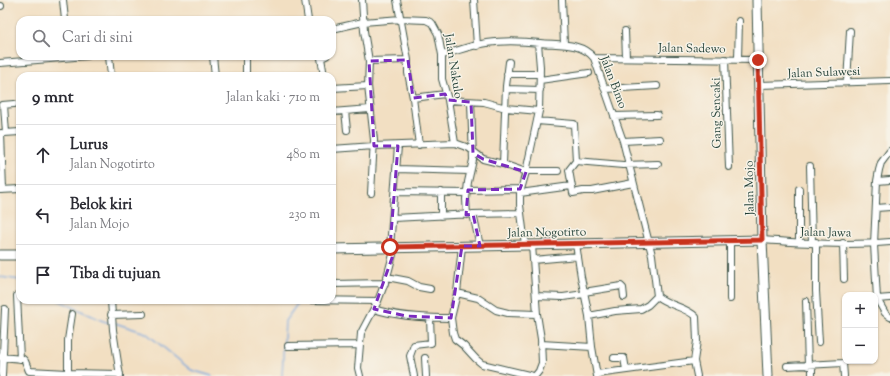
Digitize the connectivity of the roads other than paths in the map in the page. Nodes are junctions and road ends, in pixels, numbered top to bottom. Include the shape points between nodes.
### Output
1 (63, 0) edge
2 (305, 0) edge
3 (362, 0) edge
4 (398, 0) edge
5 (474, 0) edge
6 (562, 0) edge
7 (757, 0) edge
8 (65, 16) edge
9 (307, 16) edge
10 (401, 19) junction
11 (738, 21) dead end
12 (363, 22) junction
13 (336, 28) edge
14 (625, 31) dead end
15 (850, 31) dead end
16 (538, 43) junction
17 (564, 44) junction
18 (477, 46) junction
19 (442, 55) junction
20 (594, 58) junction
21 (626, 58) junction
22 (725, 59) junction
23 (738, 59) junction
24 (34, 60) edge
25 (109, 60) edge
26 (213, 60) edge
27 (246, 60) edge
28 (321, 60) edge
29 (408, 60) junction
30 (758, 60) junction
31 (368, 61) junction
32 (509, 62) dead end
33 (0, 63) edge
34 (111, 72) edge
35 (215, 72) edge
36 (246, 72) edge
37 (323, 72) edge
38 (589, 73) dead end
39 (507, 74) junction
40 (540, 77) junction
41 (890, 81) edge
42 (847, 82) junction
43 (759, 85) junction
44 (368, 86) junction
45 (657, 86) dead end
46 (336, 88) edge
47 (506, 89) junction
48 (605, 89) junction
49 (540, 90) junction
50 (447, 97) junction
51 (413, 98) junction
52 (471, 102) junction
53 (14, 104) dead end
54 (2, 105) edge
55 (506, 108) junction
56 (370, 109) junction
57 (345, 111) junction
58 (540, 111) junction
59 (336, 112) edge
60 (657, 115) dead end
61 (614, 116) junction
62 (537, 121) junction
63 (347, 130) dead end
64 (16, 132) edge
65 (2, 133) edge
66 (660, 139) dead end
67 (623, 141) junction
68 (455, 143) junction
69 (419, 144) junction
70 (374, 146) junction
71 (398, 146) junction
72 (336, 149) edge
73 (890, 151) edge
74 (473, 153) junction
75 (576, 161) junction
76 (503, 164) junction
77 (658, 164) dead end
78 (628, 165) junction
79 (810, 166) dead end
80 (729, 167) dead end
81 (396, 169) junction
82 (470, 171) junction
83 (558, 171) dead end
84 (526, 172) junction
85 (890, 180) edge
86 (877, 181) junction
87 (633, 183) junction
88 (571, 186) junction
89 (16, 189) edge
90 (799, 189) dead end
91 (1, 190) edge
92 (468, 191) junction
93 (520, 191) junction
94 (395, 192) junction
95 (442, 192) junction
96 (371, 193) dead end
97 (890, 207) edge
98 (876, 208) junction
99 (521, 213) junction
100 (470, 215) junction
101 (441, 216) junction
102 (393, 218) junction
103 (762, 240) junction
104 (730, 241) junction
105 (649, 242) junction
106 (799, 242) junction
107 (814, 242) junction
108 (890, 242) edge
109 (843, 243) junction
110 (576, 244) junction
111 (874, 244) junction
112 (529, 245) junction
113 (462, 246) junction
114 (480, 246) junction
115 (392, 247) junction
116 (336, 248) edge
117 (0, 255) edge
118 (16, 255) edge
119 (578, 256) junction
120 (533, 260) junction
121 (844, 279) dead end
122 (386, 280) junction
123 (336, 284) edge
124 (430, 289) dead end
125 (877, 292) edge
126 (457, 293) junction
127 (584, 293) junction
128 (536, 296) junction
129 (657, 296) junction
130 (624, 297) dead end
131 (890, 298) edge
132 (730, 299) dead end
133 (878, 299) edge
134 (336, 300) edge
135 (806, 300) dead end
136 (378, 301) junction
137 (878, 301) edge
138 (17, 304) edge
139 (111, 304) edge
140 (5, 309) dead end
141 (374, 309) junction
142 (72, 314) dead end
143 (143, 314) dead end
144 (537, 314) junction
145 (589, 316) junction
146 (111, 317) junction
147 (890, 317) edge
148 (430, 318) junction
149 (451, 318) junction
150 (819, 342) dead end
151 (541, 344) junction
152 (359, 345) junction
153 (288, 346) dead end
154 (592, 347) junction
155 (1, 357) edge
156 (425, 358) dead end
157 (614, 358) dead end
158 (20, 359) junction
159 (694, 362) junction
160 (842, 362) edge
161 (845, 364) edge
162 (787, 366) dead end
163 (810, 366) junction
164 (626, 370) junction
165 (29, 373) edge
166 (68, 373) junction
167 (48, 374) edge
168 (120, 375) edge
169 (597, 375) edge
170 (2, 376) edge
171 (360, 376) edge
172 (414, 376) edge
173 (426, 376) edge
174 (534, 376) edge
175 (697, 376) edge
176 (768, 376) edge
177 (812, 376) edge
178 (844, 376) edge

1 - 8 street
2 - 9 street
3 - 12 street
4 - 10 street
5 - 18 street
6 - 17 street
7 - 30 street, Jalan Mojo
10 - 12 street, Jalan Nakulo
10 - 19 street, Jalan Nakulo via 432,22 438,34
10 - 29 street
11 - 23 street
12 - 13 street, Jalan Nakulo
12 - 31 street
14 - 21 street
15 - 42 street
16 - 17 street, Jalan Bimo
16 - 18 street, Jalan Bimo via 504,41
16 - 40 street
17 - 20 street, Jalan Bimo via 583,49
18 - 19 street, Jalan Bimo
19 - 50 street, Jalan Nakulo via 442,79
20 - 21 street, Jalan Sadewo
20 - 48 street, Jalan Bimo
21 - 22 street, Jalan Sadewo
22 - 23 street, Jalan Sadewo
22 - 80 street, Gang Sencaki
23 - 30 street, Jalan Sadewo
24 - 33 street
25 - 34 street
26 - 35 street
27 - 36 street
28 - 37 street
29 - 31 street
29 - 51 street
30 - 43 street, Jalan Mojo
31 - 44 street
32 - 39 street
38 - 40 street
39 - 40 street
39 - 47 street
40 - 49 street
41 - 42 street, Jalan Sulawesi
42 - 43 street, Jalan Sulawesi
43 - 103 street, Jalan Mojo
44 - 46 street
44 - 56 street
45 - 48 street
47 - 49 street
47 - 55 street
48 - 61 street, Jalan Bimo
49 - 58 street
50 - 51 street
50 - 52 street
50 - 68 street, Jalan Nakulo
51 - 69 street
52 - 55 street via 484,102
52 - 74 street
53 - 54 street
54 - 65 street
55 - 58 street
55 - 76 street
56 - 57 street
56 - 70 street
57 - 59 street
57 - 63 street
58 - 62 street
60 - 61 street
61 - 67 street, Jalan Bimo
62 - 75 street via 574,124
62 - 84 street
64 - 65 street
65 - 91 street
66 - 67 street
67 - 78 street, Jalan Bimo
68 - 69 street
68 - 74 street via 469,148
69 - 71 street
70 - 71 street
70 - 72 street
70 - 96 street
71 - 81 street
73 - 86 street via 881,163
74 - 76 street via 483,159
74 - 82 street
75 - 78 street
75 - 88 street via 569,170
76 - 84 street
77 - 78 street
78 - 87 street, Jalan Bimo
79 - 107 street
81 - 82 street
81 - 94 street
82 - 92 street
83 - 84 street
84 - 93 street
85 - 86 street
86 - 98 street
87 - 88 street via 573,193
87 - 105 street, Jalan Bimo
88 - 93 street
89 - 91 street
90 - 106 street
92 - 93 street
92 - 95 street
92 - 100 street
93 - 99 street
94 - 95 street
94 - 102 street
95 - 101 street
97 - 98 street
98 - 111 street
99 - 100 street
99 - 112 street
100 - 101 street
100 - 114 street
101 - 102 street
102 - 115 street
103 - 104 street, Jalan Nogotirto
103 - 106 street, Jalan Jawa
103 - 176 street, Jalan Mojo
104 - 105 street, Jalan Nogotirto
104 - 132 street
105 - 110 street, Jalan Nogotirto
105 - 129 street, Jalan Bimo
106 - 107 street, Jalan Jawa
107 - 109 street, Jalan Jawa
107 - 150 street
108 - 111 street, Jalan Jawa
109 - 111 street, Jalan Jawa
109 - 121 street
110 - 112 street, Jalan Nogotirto
110 - 119 street
111 - 125 street
112 - 114 street, Jalan Nogotirto
112 - 120 street
113 - 114 street, Jalan Nogotirto
113 - 115 street, Jalan Nogotirto
113 - 126 street
115 - 116 street, Jalan Nogotirto
115 - 122 street
117 - 118 street
119 - 120 street
119 - 127 street
120 - 128 street
122 - 123 street
122 - 124 street via 408,281 418,287
122 - 136 street
126 - 144 street via 478,298 496,310
126 - 149 street
127 - 128 street via 563,297
127 - 130 street via 621,286
127 - 145 street
128 - 144 street
129 - 145 street via 641,310
129 - 159 street via 696,317 697,342
131 - 133 street
134 - 136 street
135 - 163 street
136 - 141 street
137 - 147 street
138 - 158 street
139 - 146 street
140 - 155 street
141 - 148 street
141 - 152 street via 363,328
142 - 166 street via 68,340
143 - 146 street
144 - 151 street
145 - 154 street
146 - 168 street
148 - 149 street
148 - 172 street via 431,343 414,345 410,356
149 - 174 street via 455,339 482,364
151 - 154 street
151 - 174 street via 542,363
152 - 153 street
152 - 171 street
154 - 169 street
155 - 158 street
155 - 170 street
156 - 173 street
157 - 164 street via 624,358
158 - 165 street via 25,361
159 - 164 street
159 - 175 street
160 - 163 street
161 - 178 street
162 - 163 street
163 - 177 street
164 - 169 street
165 - 167 street
166 - 167 street
166 - 168 street

